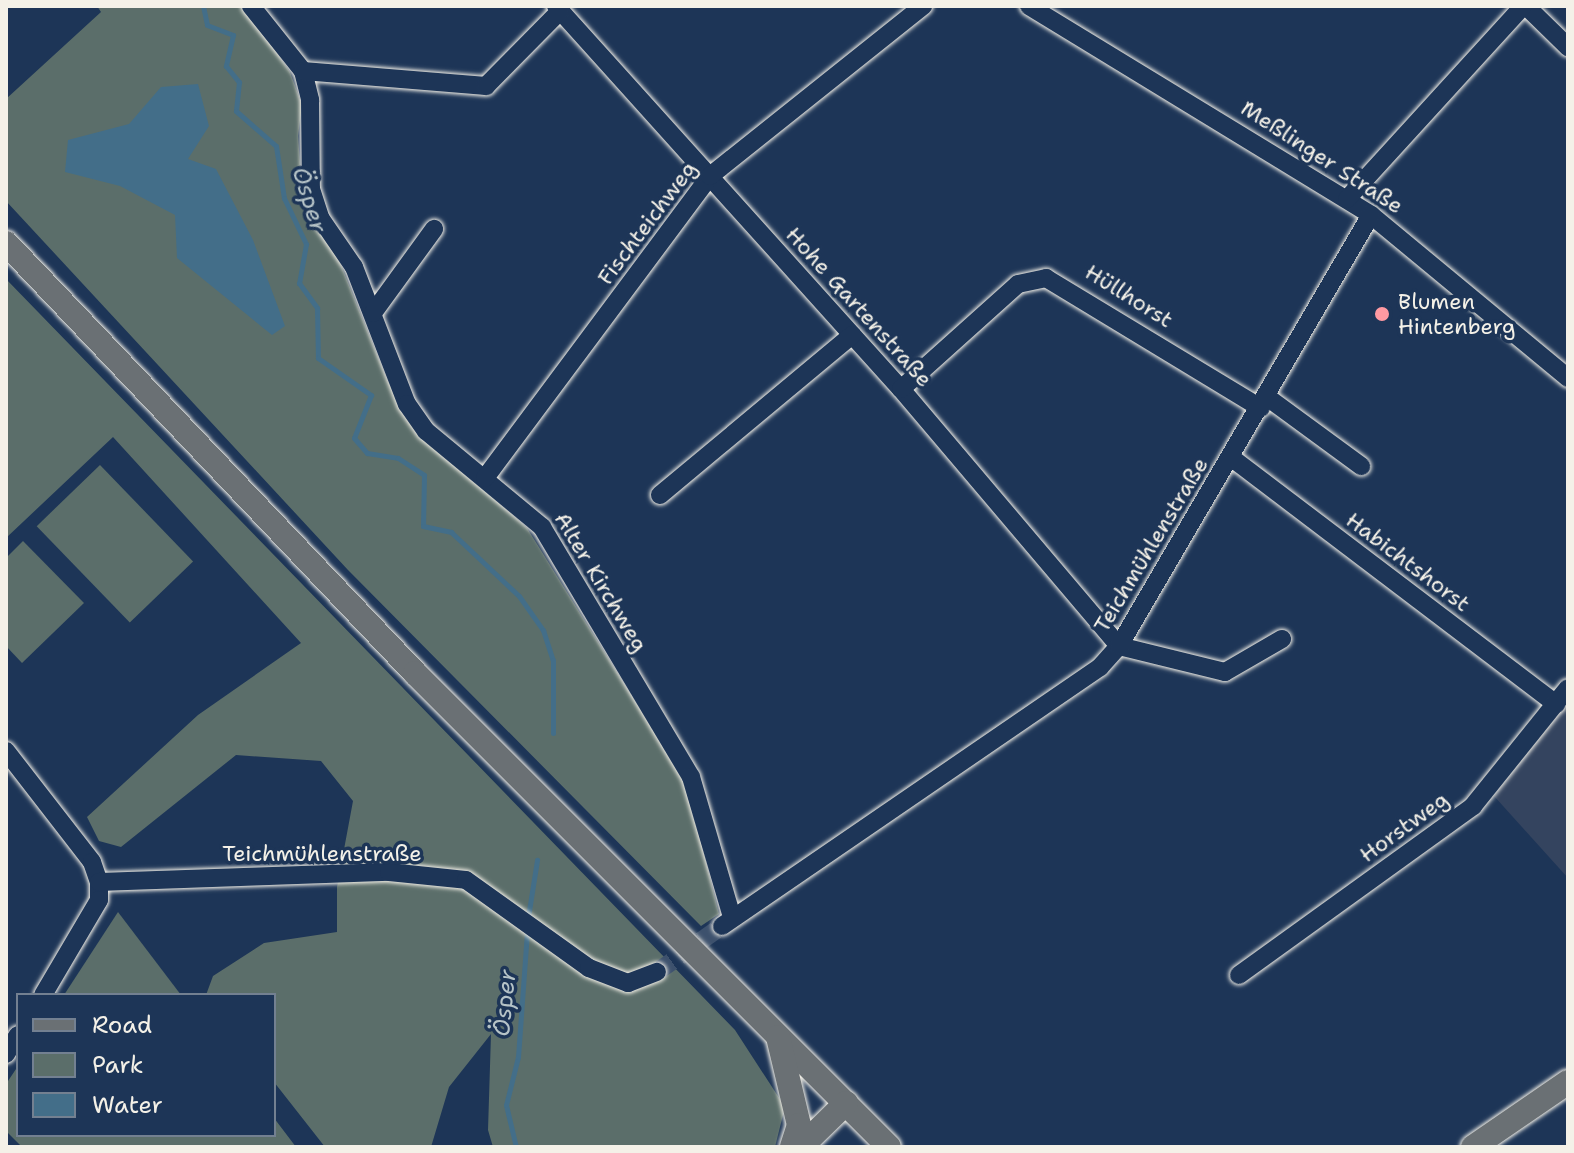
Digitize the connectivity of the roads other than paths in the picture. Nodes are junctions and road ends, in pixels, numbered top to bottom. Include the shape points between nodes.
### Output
1 (251, 6) edge
2 (923, 6) edge
3 (1029, 6) edge
4 (1524, 6) edge
5 (558, 8) edge
6 (1568, 47) edge
7 (303, 71) junction
8 (710, 176) junction
9 (1347, 199) junction
10 (1371, 215) junction
11 (434, 229) dead end
12 (6, 243) edge
13 (373, 313) junction
14 (852, 335) junction
15 (1568, 378) edge
16 (901, 389) junction
17 (1264, 402) junction
18 (1232, 458) junction
19 (1361, 466) dead end
20 (485, 478) junction
21 (660, 495) dead end
22 (1282, 639) dead end
23 (1119, 646) junction
24 (1568, 688) edge
25 (1556, 704) junction
26 (6, 751) edge
27 (99, 882) junction
28 (727, 922) joint
29 (657, 972) tunnel mouth
30 (1239, 975) dead end
31 (44, 993) edge
32 (778, 1034) junction
33 (1568, 1082) edge
34 (846, 1103) junction
35 (792, 1147) edge
36 (801, 1147) edge
37 (889, 1147) edge
38 (1473, 1147) edge

1 - 7 street, Alter Kirchweg
2 - 8 street, Fischteichweg
3 - 9 street, Meßlinger Straße
4 - 6 street
4 - 9 street
5 - 7 street via 486,86
5 - 8 street, Hohe Gartenstraße
7 - 13 street, Alter Kirchweg via 310,100 311,189
8 - 14 street, Hohe Gartenstraße
8 - 20 street, Fischteichweg
9 - 10 street, Meßlinger Straße
10 - 15 street, Meßlinger Straße
10 - 17 street, Teichmühlenstraße
11 - 13 street
12 - 32 main road via 415,673
13 - 20 street, Alter Kirchweg via 407,404 426,431
14 - 16 street, Hohe Gartenstraße
14 - 21 street
16 - 17 street, Hüllhorst via 1018,284 1046,278
16 - 23 street, Hohe Gartenstraße
17 - 18 street, Teichmühlenstraße
17 - 19 street, Hüllhorst
18 - 23 street, Teichmühlenstraße
18 - 25 street, Habichtshorst
20 - 28 street, Alter Kirchweg via 542,527 691,777
22 - 23 street via 1225,672
23 - 28 street, Teichmühlenstraße via 1100,667
24 - 25 street, Horstweg
25 - 30 street, Horstweg via 1473,806
26 - 27 street via 92,862
27 - 29 street, Teichmühlenstraße via 389,872 466,880 589,968 628,983
27 - 31 street via 99,900
32 - 34 main road
32 - 35 main road via 799,1125
33 - 38 main road
34 - 36 main road
34 - 37 main road

